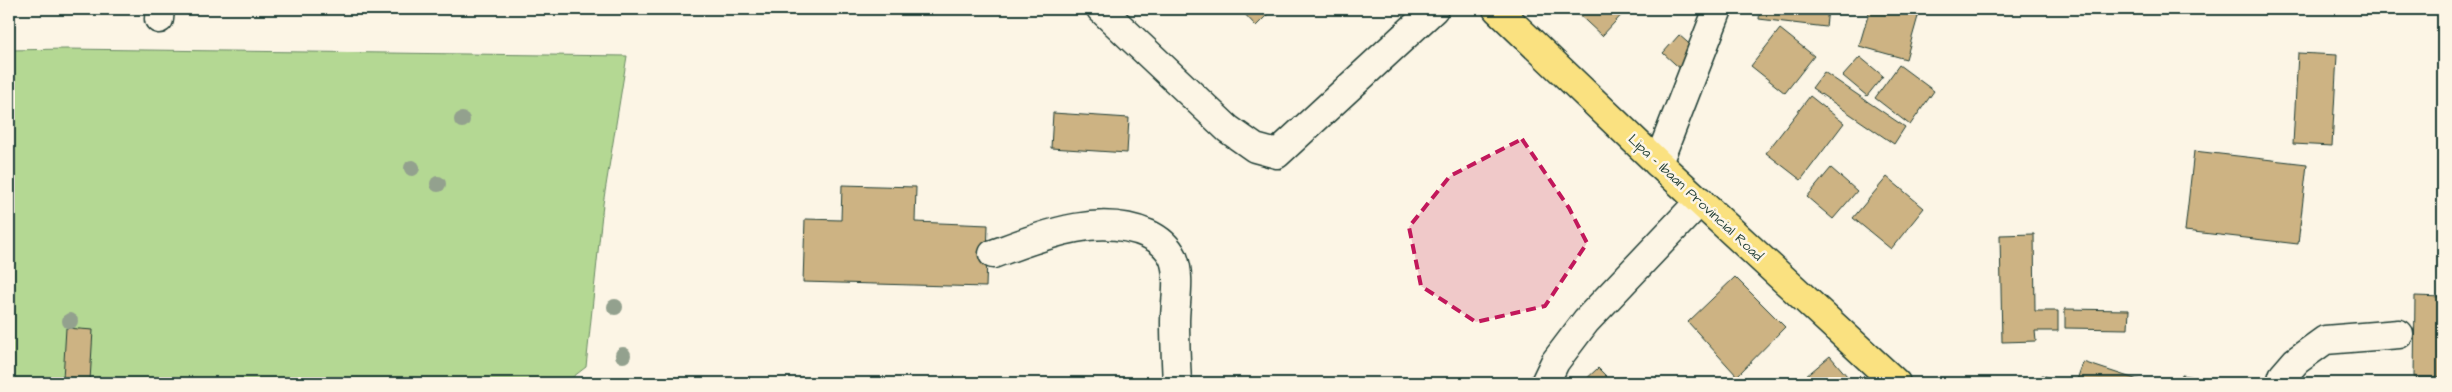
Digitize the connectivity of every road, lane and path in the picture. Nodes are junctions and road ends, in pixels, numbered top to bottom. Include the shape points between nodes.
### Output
1 (1101, 9) edge
2 (1434, 9) edge
3 (1497, 9) edge
4 (1718, 9) edge
5 (1658, 163) junction
6 (1700, 201) junction
7 (993, 254) dead end
8 (2399, 334) dead end
9 (1178, 383) edge
10 (1545, 383) edge
11 (1896, 383) edge
12 (2281, 383) edge

1 - 2 street via 1228,129 1254,148 1276,154
3 - 5 main road, Lipa - Ibaan Provincial Road
4 - 5 street
5 - 6 main road, Lipa - Ibaan Provincial Road
6 - 10 street via 1586,320 1555,362
6 - 11 main road, Lipa - Ibaan Provincial Road
7 - 9 street via 1080,226 1135,228 1164,244 1173,257 1176,273 1175,357
8 - 12 street via 2325,340 2296,361

